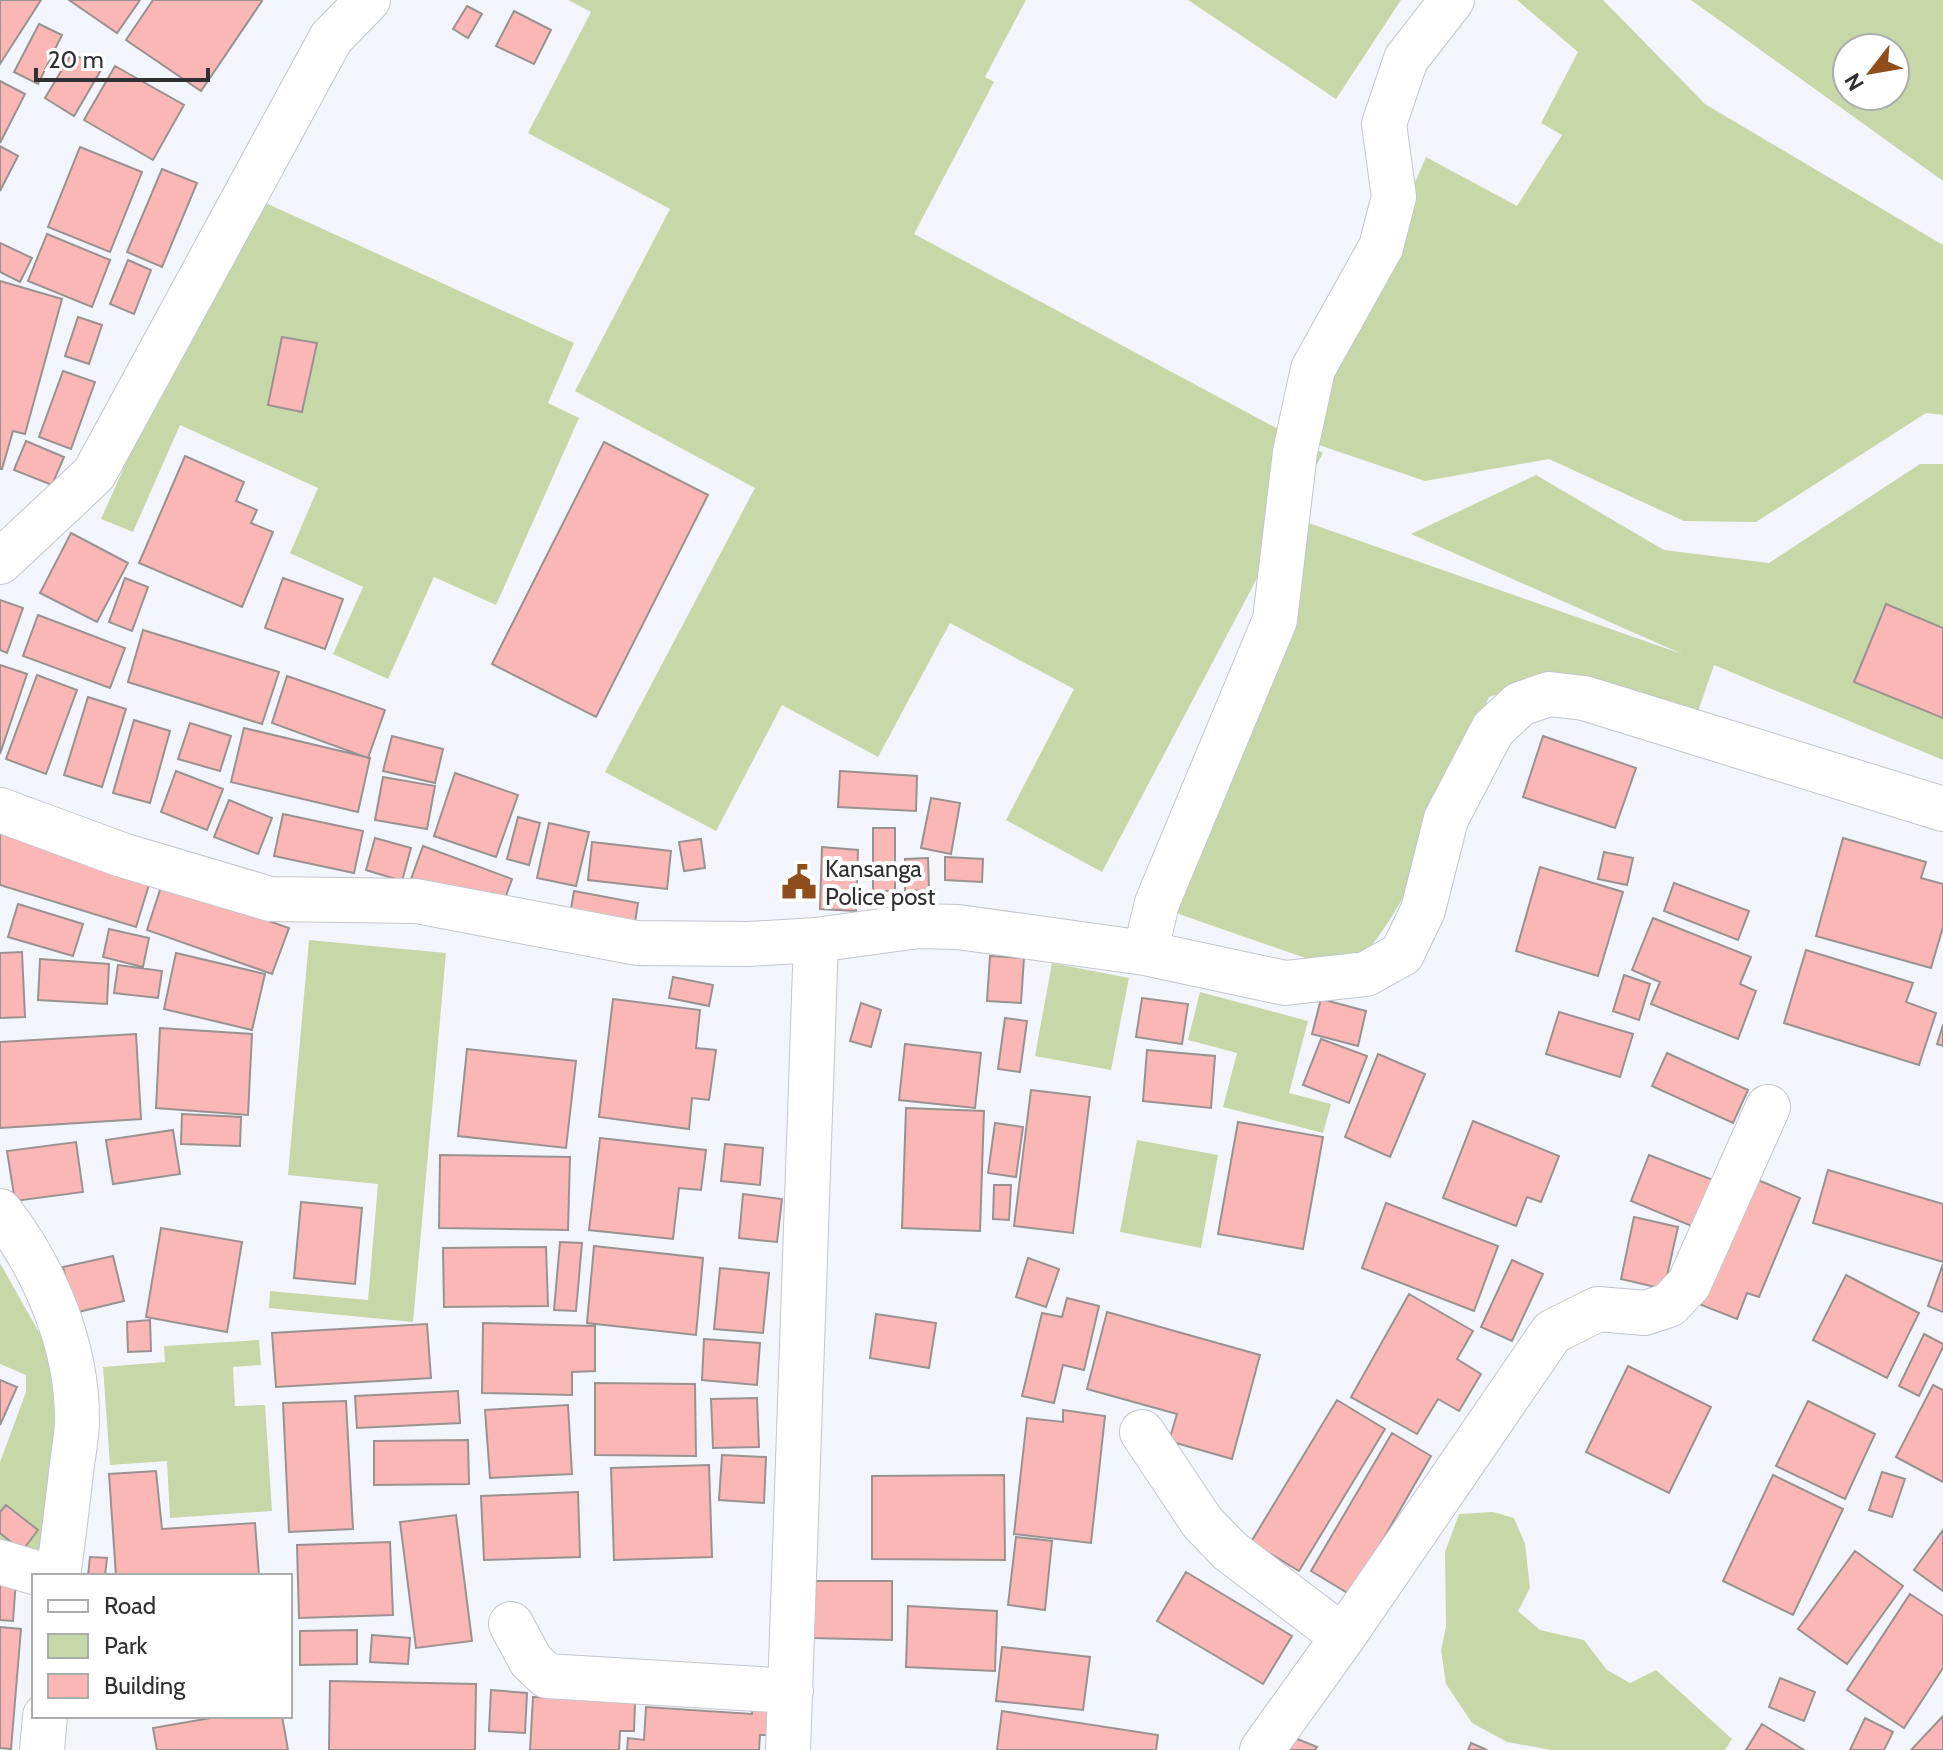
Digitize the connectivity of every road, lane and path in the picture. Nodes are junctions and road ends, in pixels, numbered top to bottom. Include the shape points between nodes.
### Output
1 (368, 0) edge
2 (1452, 0) edge
3 (0, 562) edge
4 (1943, 809) edge
5 (0, 810) edge
6 (816, 940) junction
7 (1145, 953) junction
8 (1768, 1107) dead end
9 (0, 1211) edge
10 (1142, 1432) dead end
11 (0, 1562) edge
12 (40, 1574) edge
13 (58, 1574) edge
14 (511, 1624) dead end
15 (1343, 1637) junction
16 (791, 1691) junction
17 (45, 1718) edge
18 (42, 1750) edge
19 (788, 1750) edge
20 (1262, 1750) edge

1 - 3 street via 331,38 94,474
2 - 7 street via 1406,59 1388,111 1384,124 1394,197 1381,247 1313,369 1295,452 1275,620 1157,903
4 - 7 street via 1584,698 1549,694 1520,704 1493,729 1446,819 1423,910 1402,954 1366,974 1285,983
5 - 6 street via 122,855 270,899 416,901 637,943
6 - 7 street via 918,926 958,927
6 - 16 street
8 - 15 street via 1689,1284 1669,1305 1645,1313 1598,1309 1552,1332
9 - 13 street via 21,1238 44,1285 63,1328 75,1378 78,1421
10 - 15 street via 1202,1522 1230,1551
11 - 12 street
14 - 16 street via 531,1661 547,1676
15 - 20 street
16 - 19 street
17 - 18 street

